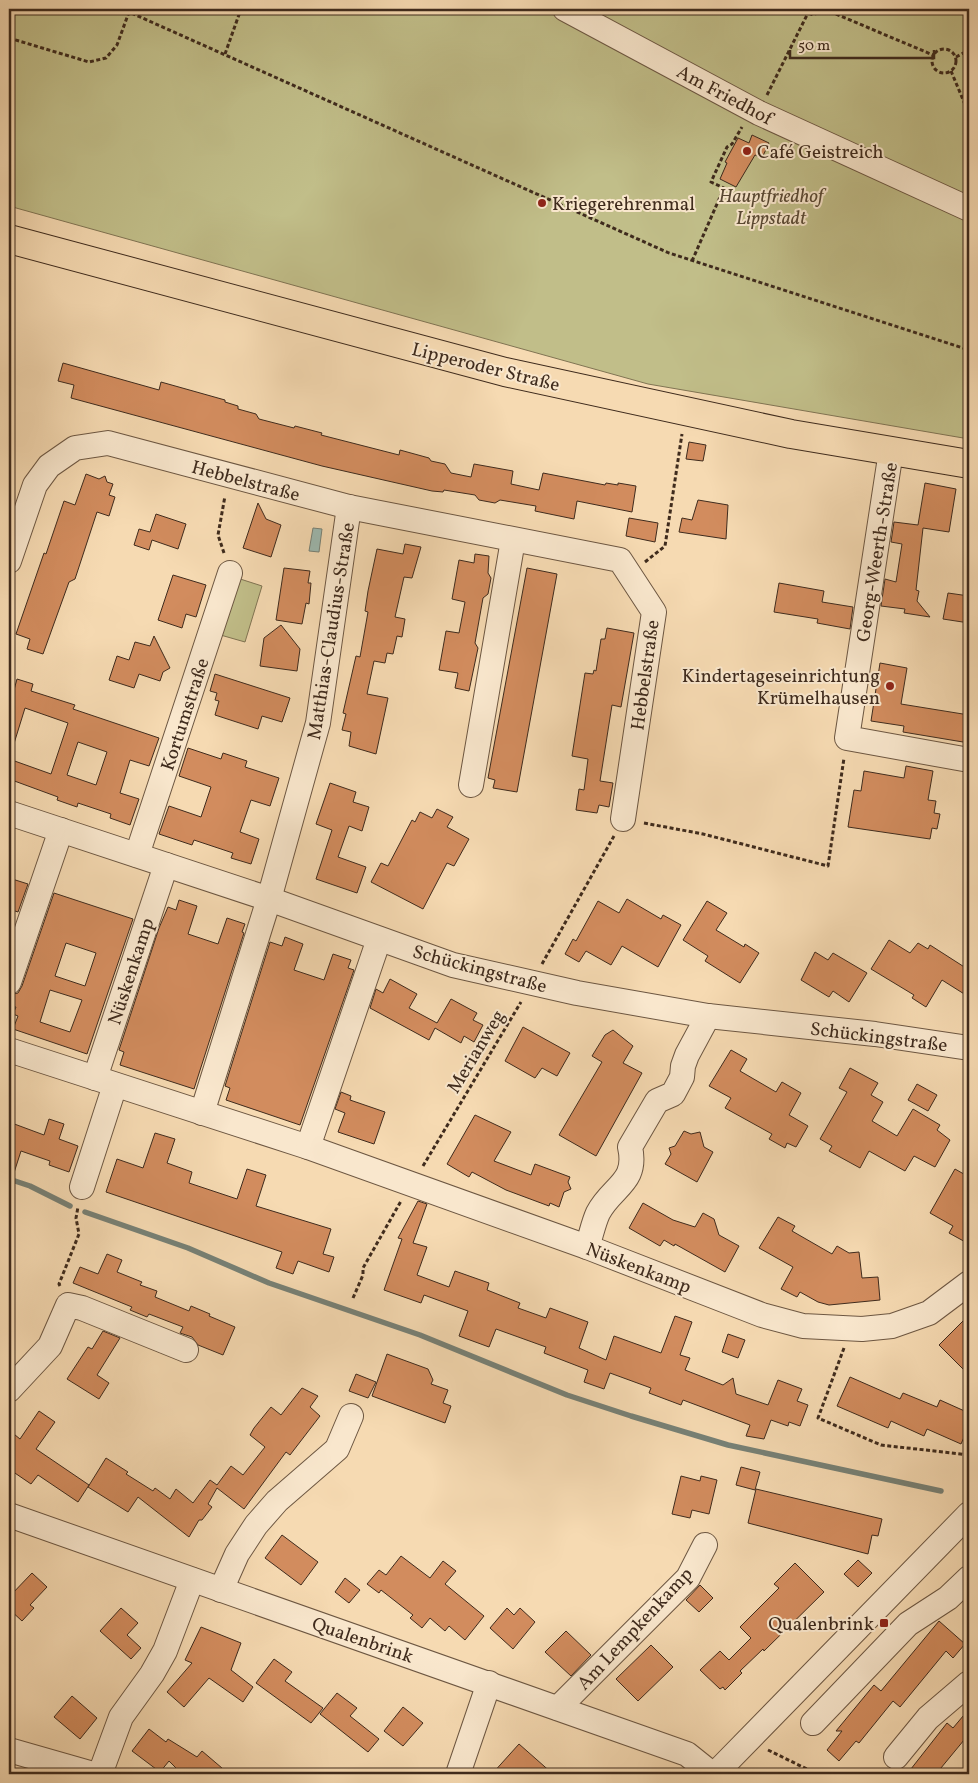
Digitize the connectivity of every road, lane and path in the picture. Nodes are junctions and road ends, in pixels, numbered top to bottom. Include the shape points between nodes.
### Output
1 (241, 9) edge
2 (565, 9) edge
3 (804, 9) edge
4 (823, 9) edge
5 (129, 10) edge
6 (808, 13) junction
7 (9, 38) edge
8 (969, 50) edge
9 (225, 54) junction
10 (933, 55) junction
11 (956, 57) junction
12 (951, 71) junction
13 (755, 111) junction
14 (969, 114) edge
15 (969, 209) edge
16 (9, 239) edge
17 (692, 261) junction
18 (969, 350) edge
19 (686, 411) junction
20 (891, 451) junction
21 (969, 464) edge
22 (229, 475) junction
23 (349, 507) junction
24 (15, 524) edge
25 (513, 540) junction
26 (9, 561) edge
27 (230, 573) joint
28 (631, 574) junction
29 (847, 738) junction
30 (969, 760) edge
31 (470, 785) dead end
32 (9, 813) edge
33 (624, 818) junction
34 (61, 830) junction
35 (137, 855) junction
36 (166, 865) junction
37 (269, 899) junction
38 (379, 938) junction
39 (9, 982) edge
40 (532, 984) junction
41 (708, 1016) junction
42 (969, 1048) edge
43 (9, 1050) edge
44 (105, 1082) junction
45 (202, 1113) junction
46 (308, 1147) junction
47 (412, 1185) junction
48 (82, 1187) joint
49 (587, 1247) junction
50 (969, 1283) edge
51 (353, 1298) dead end
52 (68, 1305) junction
53 (852, 1329) junction
54 (186, 1350) dead end
55 (9, 1390) edge
56 (351, 1416) dead end
57 (969, 1455) edge
58 (969, 1514) edge
59 (9, 1515) edge
60 (706, 1545) dead end
61 (969, 1578) edge
62 (192, 1580) junction
63 (221, 1590) junction
64 (489, 1683) junction
65 (969, 1683) edge
66 (558, 1708) junction
67 (813, 1723) dead end
68 (748, 1741) junction
69 (9, 1750) edge
70 (896, 1757) dead end
71 (93, 1774) edge
72 (100, 1774) edge
73 (458, 1774) edge
74 (714, 1774) edge
75 (817, 1774) edge

1 - 9 path
2 - 13 street, Am Friedhof
3 - 6 path
4 - 6 path via 814,14
4 - 10 path
5 - 7 path via 117,45 106,58 89,62
5 - 9 path
6 - 13 path
8 - 11 path
9 - 17 path
10 - 11 path via 947,49
10 - 12 path via 936,70 943,73
11 - 12 path
12 - 14 path
13 - 15 street, Am Friedhof
13 - 17 path via 727,147 711,182 724,188
16 - 19 main road, Lipperoder Straße via 505,372
17 - 18 path
19 - 20 main road, Lipperoder Straße
19 - 28 path via 665,546
20 - 21 main road, Lipperoder Straße
20 - 29 street, Georg-Weerth-Straße
22 - 23 street, Hebbelstraße
22 - 24 street, Hebbelstraße via 108,444 75,448 49,466
22 - 27 path via 218,535
23 - 25 street, Hebbelstraße
23 - 37 street, Matthias-Claudius-Straße via 318,723
24 - 26 street, Hebbelstraße
25 - 28 street, Hebbelstraße via 620,560
25 - 31 street
27 - 35 street, Kortumstraße
28 - 33 street, Hebbelstraße via 654,612
29 - 30 street
29 - 33 path via 828,866 703,834
32 - 34 street, Schückingstraße
33 - 40 path, Merianweg
34 - 35 street, Schückingstraße
34 - 39 street
35 - 36 street, Schückingstraße
36 - 37 street, Schückingstraße
36 - 44 street, Nüskenkamp
37 - 38 street, Schückingstraße
37 - 45 street
38 - 40 street, Schückingstraße via 454,965
38 - 46 street
40 - 41 street, Schückingstraße
40 - 47 path, Merianweg
41 - 42 street, Schückingstraße
41 - 49 street via 687,1055 682,1077 673,1094 657,1102 630,1147 633,1162 628,1174 599,1213
43 - 44 street, Nüskenkamp
44 - 45 street, Nüskenkamp
44 - 48 street
45 - 46 street, Nüskenkamp
46 - 47 street, Nüskenkamp
47 - 49 street, Nüskenkamp
47 - 51 path, Merianweg via 363,1268 363,1276
48 - 52 path via 76,1218 79,1234 59,1284
49 - 53 street, Nüskenkamp via 762,1315 803,1326
50 - 53 street, Nüskenkamp via 929,1313 892,1326
52 - 54 street
52 - 55 street via 50,1346
53 - 57 path via 818,1418 881,1445
56 - 63 street via 337,1449 277,1501 256,1525 237,1554
58 - 68 street
59 - 62 street, Qualenbrink
60 - 66 street, Am Lempkenkamp via 688,1578
61 - 67 street via 948,1598 908,1624
62 - 63 street, Qualenbrink
62 - 72 street via 165,1651 121,1717
63 - 64 street, Qualenbrink
64 - 66 street, Qualenbrink
64 - 73 street
65 - 70 street via 928,1718
66 - 74 street, Qualenbrink via 687,1754
68 - 74 street
68 - 75 path
69 - 71 street

